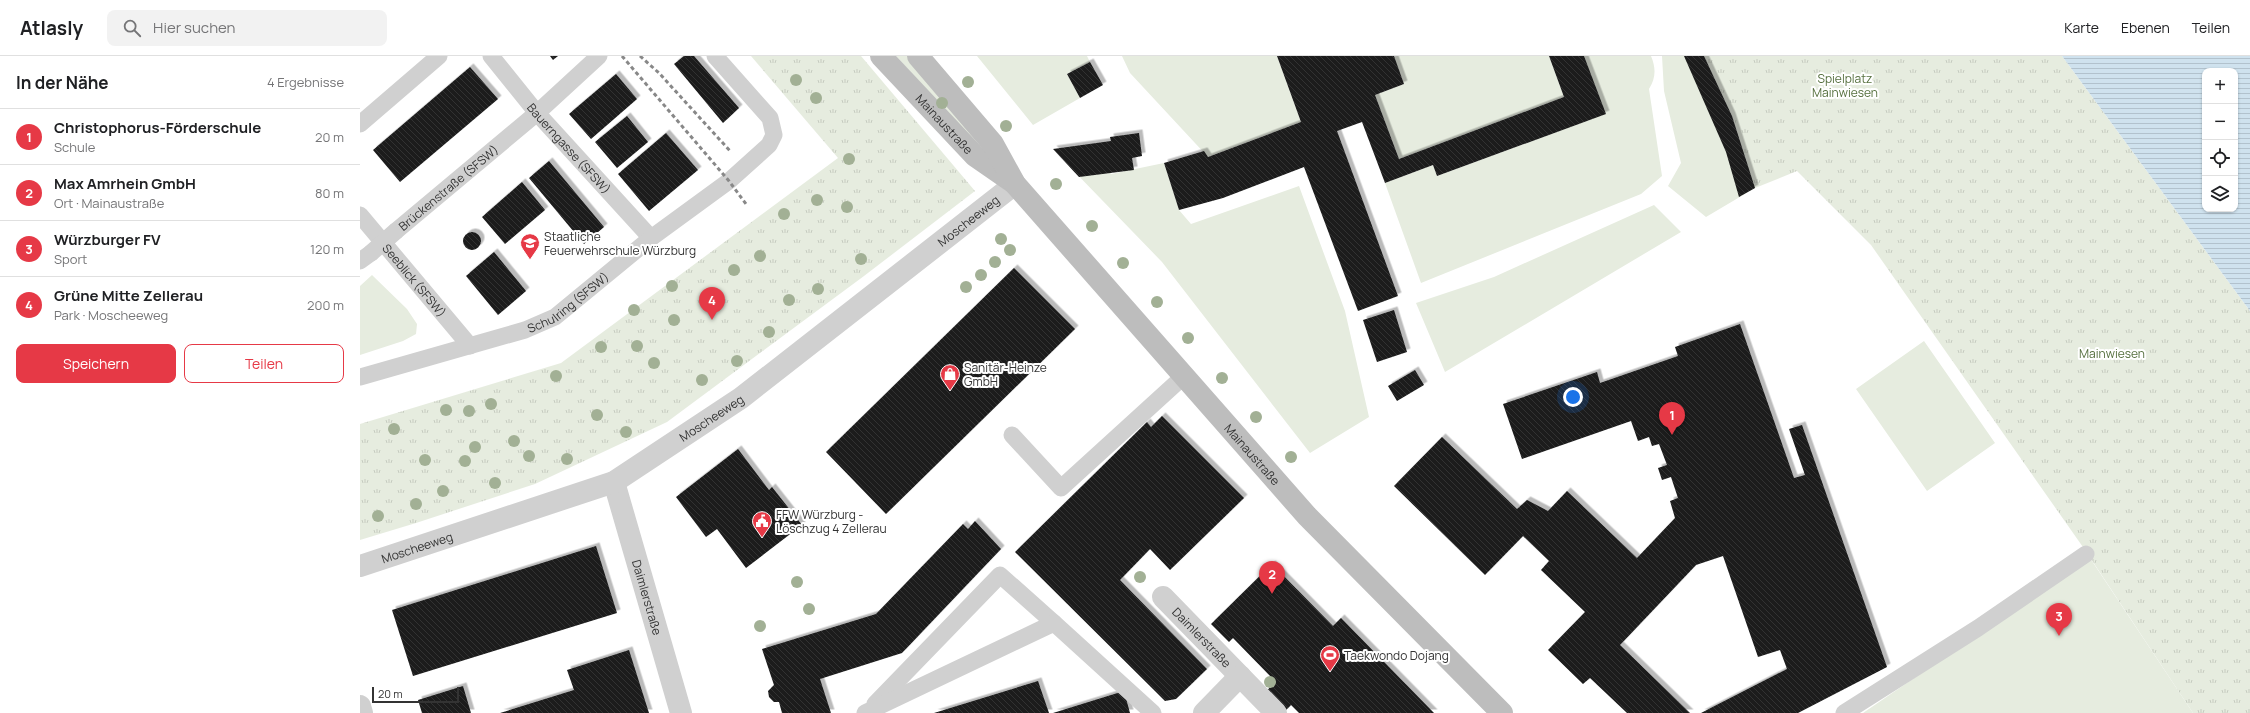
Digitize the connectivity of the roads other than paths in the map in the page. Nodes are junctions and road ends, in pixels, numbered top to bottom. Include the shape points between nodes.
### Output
1 (439, 56) edge
2 (490, 56) edge
3 (599, 56) edge
4 (715, 56) edge
5 (881, 56) edge
6 (918, 56) edge
7 (536, 113) junction
8 (360, 124) edge
9 (1015, 184) junction
10 (360, 215) edge
11 (651, 238) junction
12 (365, 257) edge
13 (470, 346) junction
14 (1184, 376) junction
15 (360, 377) edge
16 (1012, 436) dead end
17 (614, 482) junction
18 (2086, 554) dead end
19 (360, 566) edge
20 (1163, 597) dead end
21 (1054, 624) junction
22 (1240, 676) junction
23 (360, 706) edge
24 (866, 712) edge
25 (362, 713) edge
26 (681, 713) edge
27 (1153, 713) edge
28 (1204, 713) edge
29 (1276, 713) edge
30 (1502, 713) edge
31 (1844, 713) edge

1 - 8 lane
2 - 7 lane, Bauerngasse (SFSW)
3 - 7 lane, Brückenstraße (SFSW)
4 - 11 lane, Schulring (SFSW) via 770,118 774,134 769,145 729,181
5 - 9 main road, Mainaustraße via 975,156
6 - 9 main road, Mainaustraße via 993,144
7 - 11 lane, Bauerngasse (SFSW)
7 - 12 lane, Brückenstraße (SFSW), bridge
9 - 14 main road, Mainaustraße
9 - 17 street, Moscheeweg via 741,398
10 - 13 lane, Seeblick (SFSW)
11 - 13 lane, Schulring (SFSW) via 554,317 525,330
13 - 15 lane, Schulring (SFSW)
14 - 16 lane via 1061,488
14 - 30 main road, Mainaustraße via 1307,516
17 - 19 street, Moscheeweg
17 - 26 street, Daimlerstraße
18 - 31 lane via 1978,628
20 - 22 street, Daimlerstraße
21 - 24 lane
21 - 24 lane via 1000,575
21 - 27 lane
22 - 28 street, Daimlerstraße
22 - 29 street, Daimlerstraße
23 - 25 street

